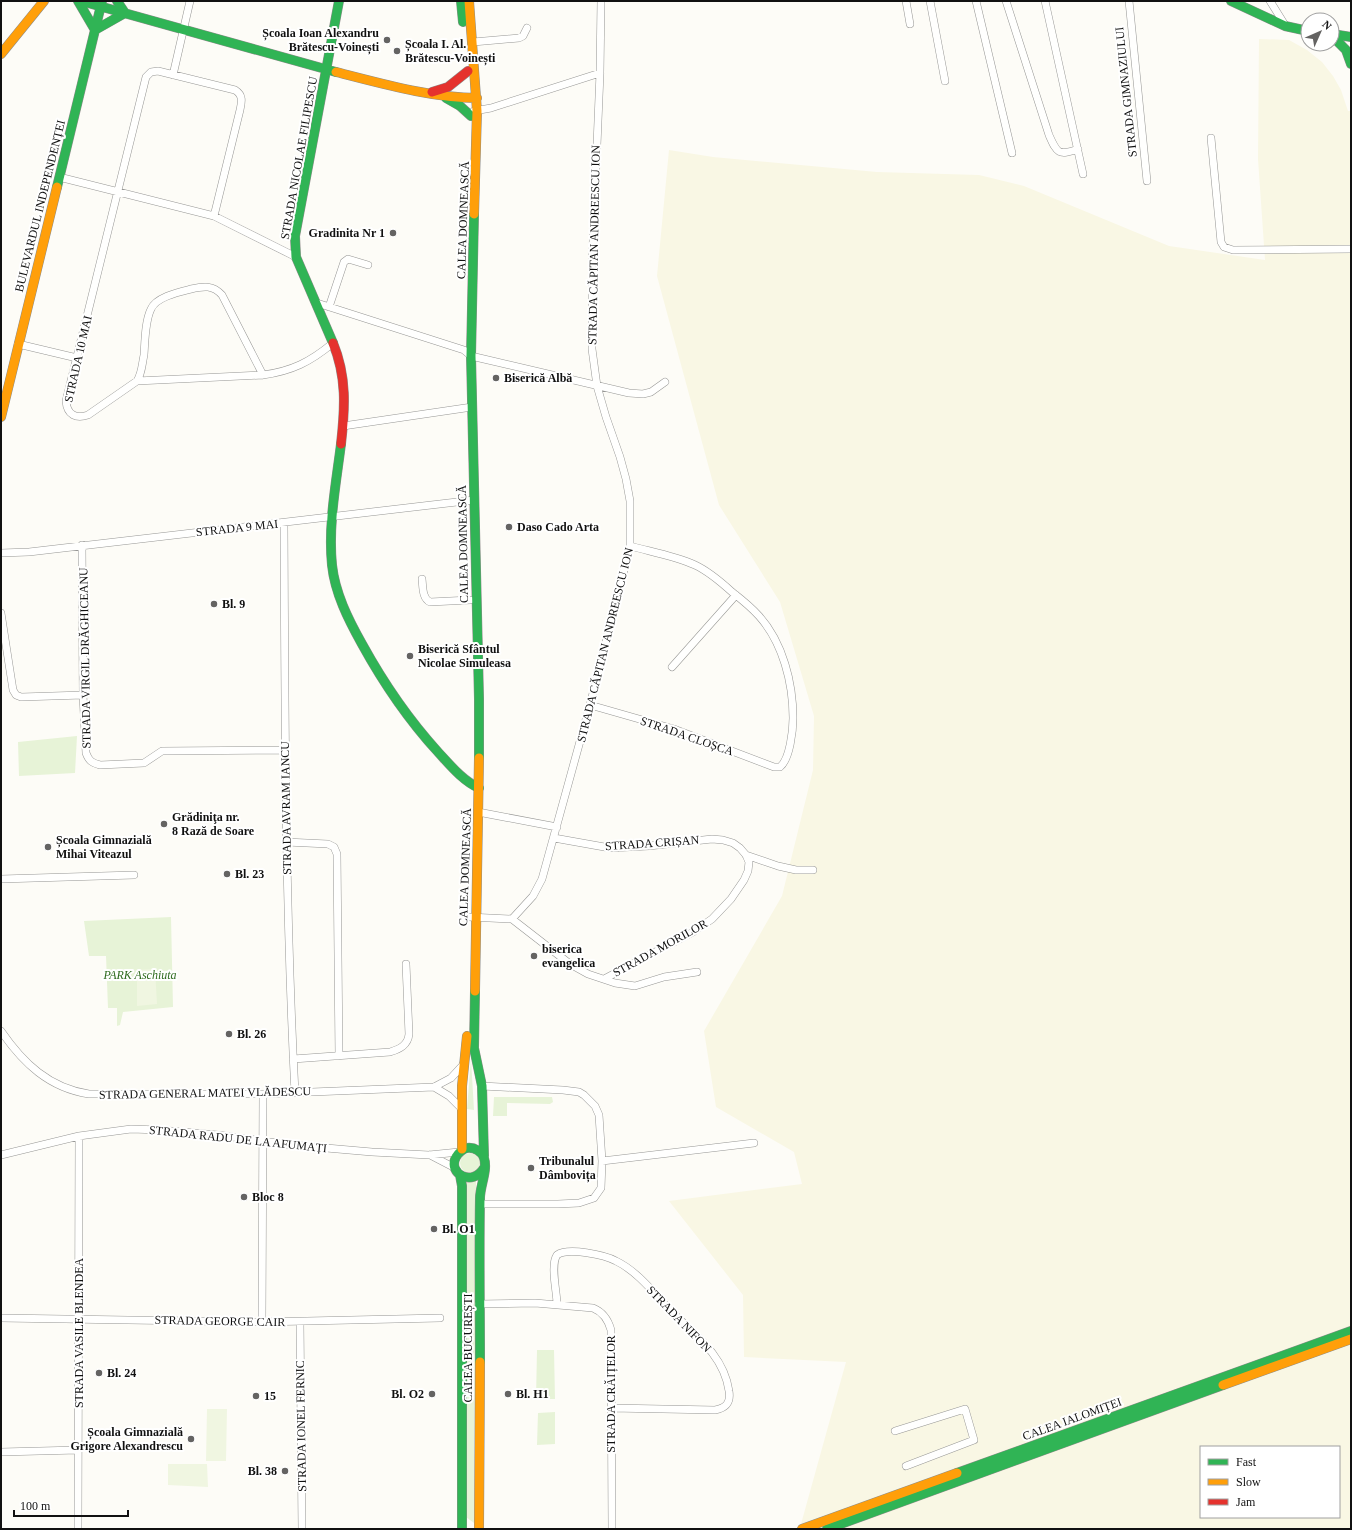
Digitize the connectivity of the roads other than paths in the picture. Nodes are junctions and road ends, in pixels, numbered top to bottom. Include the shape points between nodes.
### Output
1 (44, 1) edge
2 (80, 1) edge
3 (117, 1) edge
4 (190, 1) edge
5 (339, 1) edge
6 (461, 1) edge
7 (469, 1) edge
8 (601, 1) edge
9 (906, 1) edge
10 (930, 1) edge
11 (976, 1) edge
12 (1006, 1) edge
13 (1045, 1) edge
14 (1129, 1) edge
15 (1231, 1) edge
16 (1270, 1) edge
17 (102, 4) edge
18 (125, 13) junction
19 (910, 24) dead end
20 (1285, 26) junction
21 (527, 28) dead end
22 (184, 29) junction
23 (1300, 29) edge
24 (95, 30) junction
25 (1351, 37) edge
26 (1340, 38) edge
27 (1340, 41) edge
28 (1351, 41) edge
29 (469, 43) junction
30 (1340, 44) edge
31 (1351, 47) edge
32 (1351, 51) edge
33 (1, 54) edge
34 (1351, 64) edge
35 (468, 70) junction
36 (326, 71) junction
37 (600, 73) junction
38 (173, 75) junction
39 (944, 81) dead end
40 (426, 92) junction
41 (443, 96) junction
42 (474, 98) junction
43 (472, 115) junction
44 (1211, 138) dead end
45 (1078, 150) junction
46 (1012, 152) dead end
47 (1083, 174) dead end
48 (59, 177) junction
49 (1147, 181) dead end
50 (119, 192) junction
51 (214, 216) junction
52 (1351, 249) edge
53 (296, 257) junction
54 (368, 265) dead end
55 (317, 303) junction
56 (329, 307) junction
57 (333, 343) junction
58 (18, 344) junction
59 (468, 353) junction
60 (77, 358) junction
61 (263, 375) junction
62 (137, 381) junction
63 (665, 382) dead end
64 (597, 386) junction
65 (468, 408) junction
66 (1, 417) edge
67 (343, 426) junction
68 (470, 500) junction
69 (332, 517) junction
70 (284, 523) junction
71 (82, 545) junction
72 (630, 546) junction
73 (1, 553) edge
74 (422, 579) dead end
75 (736, 595) junction
76 (470, 600) junction
77 (1, 613) edge
78 (672, 667) dead end
79 (83, 695) junction
80 (590, 705) junction
81 (285, 750) junction
82 (476, 787) junction
83 (478, 812) junction
84 (557, 827) junction
85 (554, 838) junction
86 (286, 842) junction
87 (746, 855) junction
88 (813, 870) dead end
89 (134, 875) dead end
90 (1, 879) edge
91 (472, 917) junction
92 (512, 918) junction
93 (406, 964) dead end
94 (698, 972) dead end
95 (604, 979) junction
96 (1, 1030) edge
97 (339, 1056) junction
98 (293, 1059) junction
99 (465, 1062) junction
100 (482, 1086) junction
101 (434, 1087) junction
102 (295, 1093) junction
103 (262, 1094) junction
104 (461, 1108) junction
105 (79, 1136) junction
106 (262, 1141) junction
107 (754, 1143) dead end
108 (460, 1150) junction
109 (1, 1155) edge
110 (429, 1155) junction
111 (484, 1156) junction
112 (602, 1161) junction
113 (484, 1168) junction
114 (458, 1171) junction
115 (480, 1204) junction
116 (479, 1304) junction
117 (557, 1304) junction
118 (1, 1318) edge
119 (440, 1318) dead end
120 (78, 1319) junction
121 (262, 1322) junction
122 (300, 1322) junction
123 (1350, 1336) edge
124 (611, 1408) junction
125 (896, 1430) dead end
126 (78, 1450) junction
127 (1, 1452) edge
128 (906, 1466) dead end
129 (78, 1529) edge
130 (302, 1529) edge
131 (462, 1529) edge
132 (479, 1529) edge
133 (612, 1529) edge
134 (802, 1529) edge
135 (827, 1529) edge

1 - 33 main road
2 - 17 main road
2 - 24 main road
3 - 18 main road
4 - 22 street
5 - 36 main road, STRADA NICOLAE FILIPESCU
6 - 29 main road, CALEA DOMNEASCĂ
7 - 29 main road, CALEA DOMNEASCĂ
8 - 37 street, STRADA CĂPITAN ANDREESCU ION
9 - 19 street
10 - 39 street
11 - 46 street
12 - 45 street via 1054,146 1062,153
13 - 45 street
14 - 49 street, STRADA GIMNAZIULUI
15 - 20 main road
16 - 20 street
17 - 18 main road
17 - 24 main road, BULEVARDUL INDEPENDENȚEI
18 - 22 main road
18 - 24 main road
20 - 23 main road
21 - 29 street via 519,38
22 - 36 main road
22 - 38 street
24 - 48 main road, BULEVARDUL INDEPENDENȚEI
25 - 26 main road
27 - 31 main road
28 - 31 main road
29 - 35 main road
29 - 42 main road, CALEA DOMNEASCĂ
30 - 34 main road via 1346,50
31 - 32 main road
35 - 40 main road via 445,90
35 - 42 main road
36 - 40 main road
36 - 53 main road, STRADA NICOLAE FILIPESCU via 296,228
37 - 43 street
37 - 64 street, STRADA CĂPITAN ANDREESCU ION via 593,214 591,327
38 - 50 street, STRADA 10 MAI via 155,71 146,77
38 - 51 street, STRADA 10 MAI via 235,90 241,95
40 - 41 main road
41 - 42 main road
41 - 43 main road
42 - 43 main road, CALEA DOMNEASCĂ
43 - 59 main road, CALEA DOMNEASCĂ
43 - 59 main road, CALEA DOMNEASCĂ
44 - 52 street via 1221,242 1224,247 1233,250
45 - 47 street
48 - 50 street
48 - 58 main road, BULEVARDUL INDEPENDENȚEI
50 - 51 street
50 - 60 street, STRADA 10 MAI
51 - 53 street
53 - 55 main road, STRADA NICOLAE FILIPESCU
54 - 56 street via 348,259 344,262
55 - 56 street
55 - 57 main road, STRADA NICOLAE FILIPESCU
56 - 59 street
57 - 61 street via 299,366
57 - 67 main road, STRADA NICOLAE FILIPESCU via 344,380
58 - 60 street
58 - 66 main road, BULEVARDUL INDEPENDENȚEI
59 - 64 street
59 - 65 main road, CALEA DOMNEASCĂ
60 - 62 street, STRADA 10 MAI via 66,401 66,407 75,416 88,415
61 - 62 street
61 - 62 street via 222,295 212,287 170,295 151,308 142,369
63 - 64 street via 651,392 643,394
64 - 72 street, STRADA CĂPITAN ANDREESCU ION via 626,479 630,501
65 - 67 street
65 - 68 main road, CALEA DOMNEASCĂ
67 - 69 main road, STRADA NICOLAE FILIPESCU
68 - 69 street, STRADA 9 MAI
68 - 76 main road, CALEA DOMNEASCĂ
68 - 82 main road, CALEA DOMNEASCĂ via 478,682
69 - 70 street, STRADA 9 MAI
69 - 82 main road, STRADA NICOLAE FILIPESCU via 334,578 355,631 381,678 421,733 447,762
70 - 71 street, STRADA 9 MAI
70 - 81 street, STRADA AVRAM IANCU
71 - 73 street, STRADA 9 MAI
71 - 79 street, STRADA VIRGIL DRĂGHICEANU
72 - 75 street via 684,560 697,566
72 - 80 street, STRADA CĂPITAN ANDREESCU ION
74 - 76 street via 425,596 430,602
75 - 78 street
75 - 80 street, STRADA CLOȘCA via 760,617 772,634 784,660 790,686 793,721 783,765 774,767 674,729
76 - 82 main road, CALEA DOMNEASCĂ
77 - 79 street via 13,690 16,695
79 - 81 street, STRADA VIRGIL DRĂGHICEANU via 86,753 94,764 144,763 162,751
80 - 84 street, STRADA CĂPITAN ANDREESCU ION
81 - 86 street, STRADA AVRAM IANCU
82 - 83 main road, CALEA DOMNEASCĂ
82 - 91 main road, CALEA DOMNEASCĂ
83 - 84 street
83 - 91 main road, CALEA DOMNEASCĂ
84 - 85 street, STRADA CĂPITAN ANDREESCU ION
85 - 87 street, STRADA CRIȘAN via 610,848 718,839 733,843
85 - 92 street, STRADA CĂPITAN ANDREESCU ION via 538,888
86 - 97 street via 328,844 337,854
86 - 98 street, STRADA AVRAM IANCU
87 - 88 street via 778,866
87 - 95 street, STRADA MORILOR via 749,862 744,880 712,919 693,932
89 - 90 street
91 - 92 street
91 - 99 main road, CALEA DOMNEASCĂ
91 - 100 main road, CALEA DOMNEASCĂ via 474,1048
92 - 95 street via 570,964
93 - 97 street via 409,1034 406,1043 398,1050 390,1052
94 - 95 street via 664,977 635,986
96 - 103 street, STRADA GENERAL MATEI VLĂDESCU via 14,1050 33,1069 53,1082 77,1092
97 - 98 street
98 - 102 street, STRADA AVRAM IANCU
99 - 101 street, STRADA GENERAL MATEI VLĂDESCU via 451,1078
99 - 104 main road, CALEA DOMNEASCĂ
100 - 111 main road
100 - 112 street via 563,1090 584,1095 595,1106 599,1115
101 - 102 street, STRADA GENERAL MATEI VLĂDESCU
101 - 104 street via 449,1096
102 - 103 street, STRADA GENERAL MATEI VLĂDESCU
103 - 106 street
104 - 108 main road, CALEA DOMNEASCĂ
105 - 106 street, STRADA RADU DE LA AFUMAȚI via 131,1129
105 - 109 street, STRADA RADU DE LA AFUMAȚI
105 - 120 street, STRADA VASILE BLENDEA
106 - 110 street, STRADA RADU DE LA AFUMAȚI
106 - 121 street
107 - 112 street
108 - 110 street, STRADA RADU DE LA AFUMAȚI
108 - 111 main road via 472,1147
108 - 114 main road via 455,1159
110 - 114 street, STRADA RADU DE LA AFUMAȚI
111 - 113 main road
112 - 115 street via 601,1188 594,1198 579,1203
113 - 114 main road via 474,1177 465,1177
113 - 115 main road, CALEA BUCUREȘTI
114 - 131 main road, CALEA BUCUREȘTI via 462,1186
115 - 116 main road, CALEA BUCUREȘTI
116 - 117 street, STRADA CRĂIȚELOR
116 - 132 main road, CALEA BUCUREȘTI
117 - 124 street, STRADA CRĂIȚELOR via 593,1308 605,1316 609,1323
117 - 124 street, STRADA NIFON via 554,1266 558,1255 565,1252 580,1252 616,1260 635,1274 704,1342 716,1357 728,1381 729,1401 727,1405 715,1410
118 - 120 street, STRADA GEORGE CAIR
119 - 122 street, STRADA GEORGE CAIR
120 - 121 street, STRADA GEORGE CAIR
120 - 126 street, STRADA VASILE BLENDEA
121 - 122 street, STRADA GEORGE CAIR
122 - 130 street, STRADA IONEL FERNIC
123 - 134 main road, CALEA IALOMIȚEI
123 - 135 main road, CALEA IALOMIȚEI
124 - 133 street, STRADA CRĂIȚELOR
125 - 128 street via 964,1409 974,1440
126 - 127 street
126 - 129 street, STRADA VASILE BLENDEA

